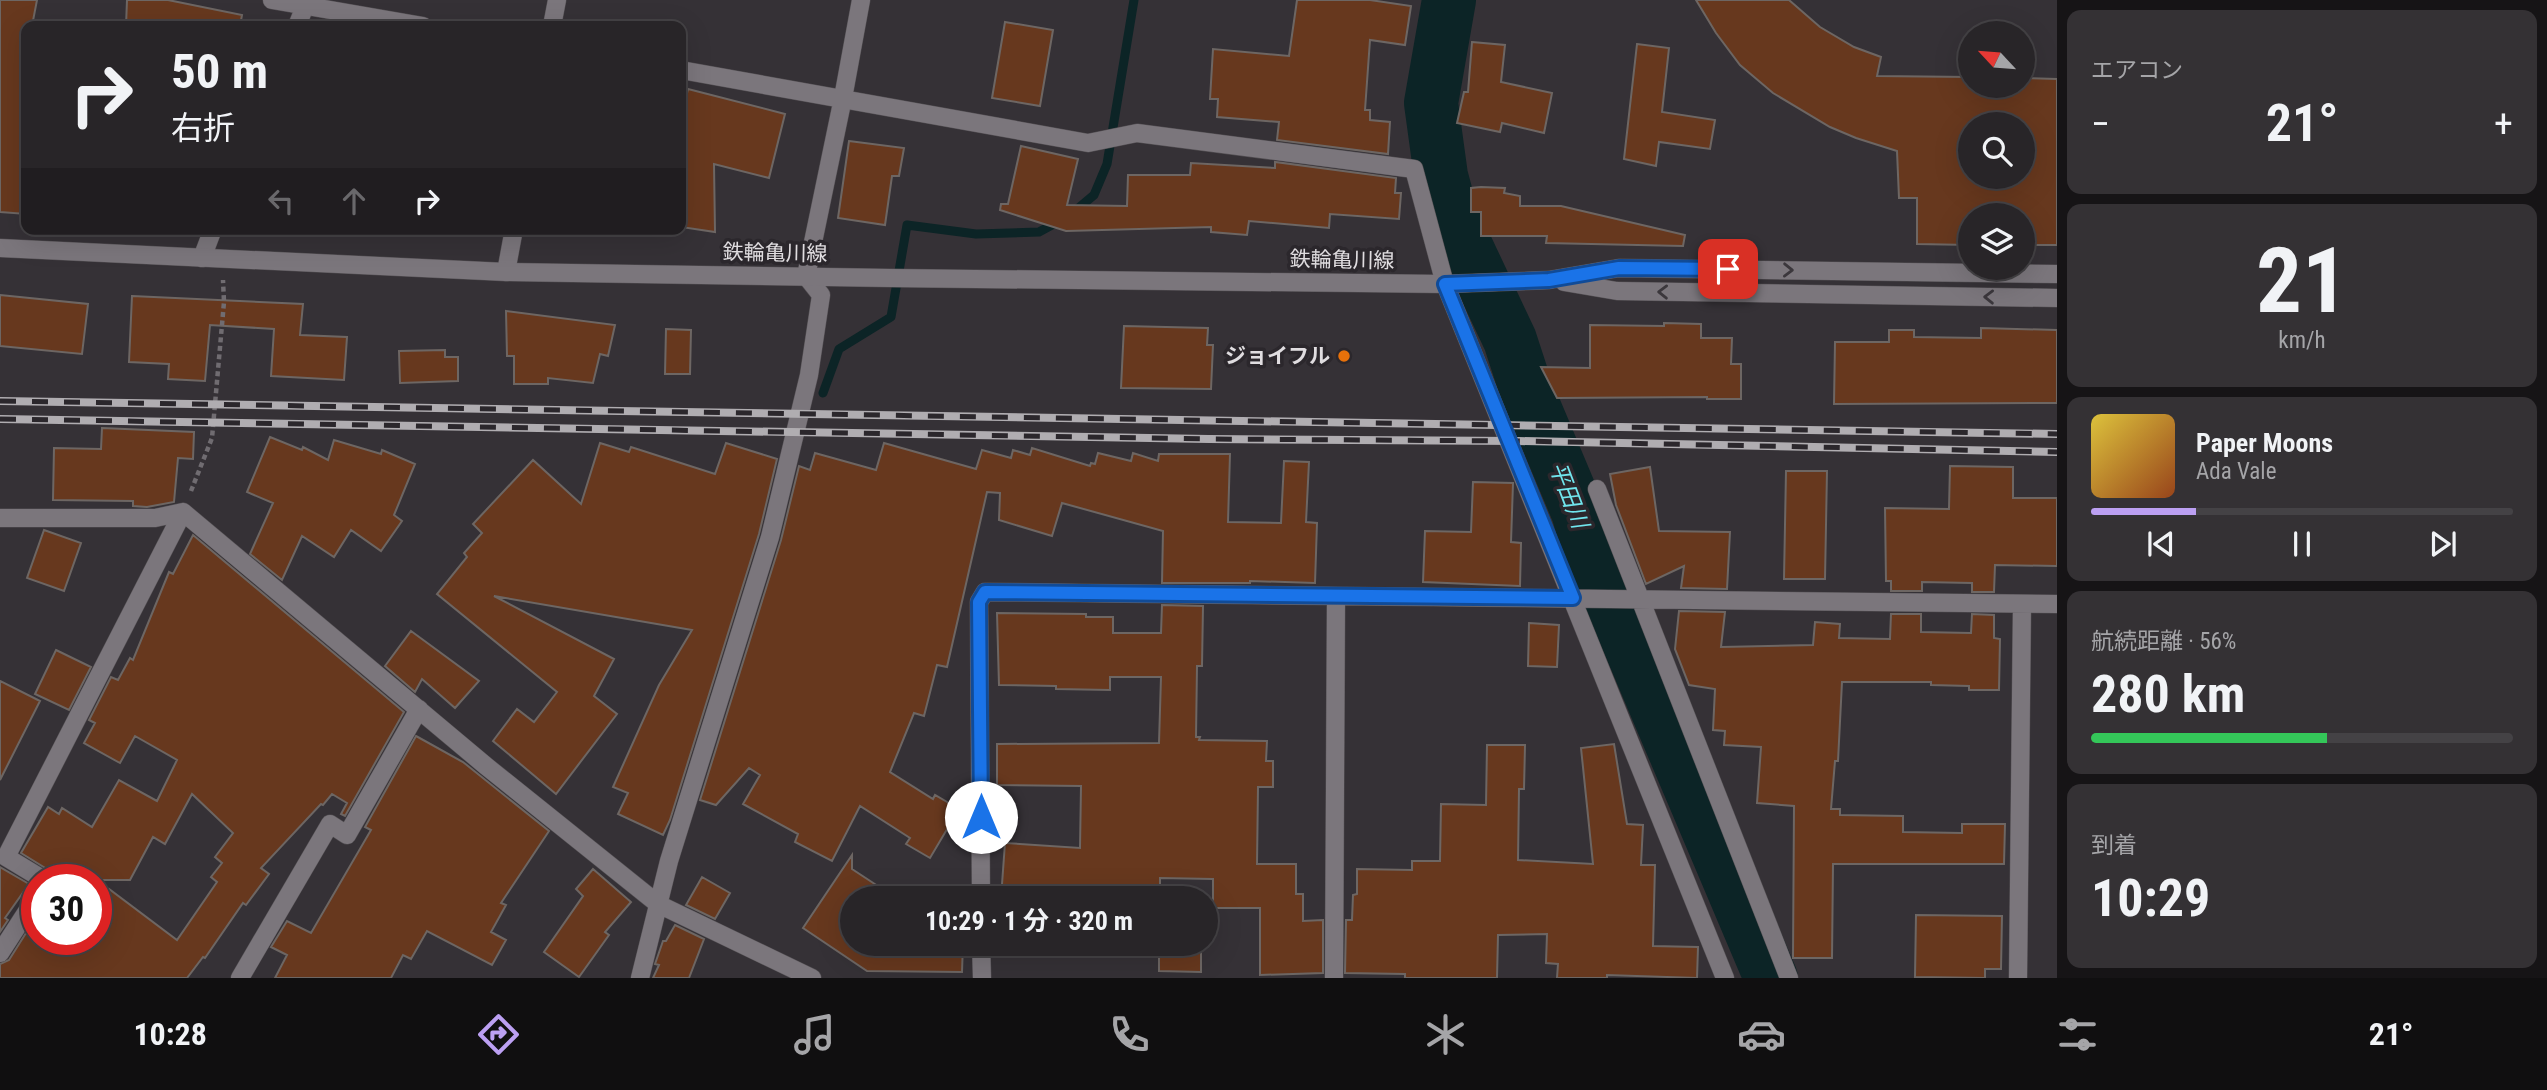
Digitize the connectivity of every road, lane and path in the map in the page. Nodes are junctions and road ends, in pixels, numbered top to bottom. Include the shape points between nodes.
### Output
1 (272, 0) edge
2 (557, 0) edge
3 (861, 0) edge
4 (305, 6) junction
5 (299, 21) edge
6 (394, 21) edge
7 (553, 21) edge
8 (686, 71) edge
9 (844, 98) junction
10 (211, 235) edge
11 (513, 235) edge
12 (0, 248) edge
13 (202, 258) junction
14 (222, 258) junction
15 (506, 272) junction
16 (2057, 274) edge
17 (806, 276) junction
18 (1549, 280) junction
19 (1451, 284) junction
20 (2057, 298) edge
21 (1597, 489) dead end
22 (183, 512) junction
23 (0, 518) edge
24 (1336, 597) junction
25 (1573, 598) junction
26 (1641, 600) junction
27 (2022, 604) junction
28 (2057, 604) edge
29 (419, 709) junction
30 (21, 867) edge
31 (981, 886) edge
32 (658, 904) junction
33 (21, 921) edge
34 (0, 954) edge
35 (981, 956) edge
36 (240, 978) edge
37 (640, 978) edge
38 (812, 978) edge
39 (982, 978) edge
40 (1334, 978) edge
41 (1725, 978) edge
42 (1788, 978) edge
43 (2018, 978) edge

1 - 4 street
2 - 7 street
3 - 9 street
4 - 5 street
4 - 6 street
8 - 9 street
9 - 17 street
9 - 19 street via 1088,143 1137,133 1414,169
10 - 13 street
11 - 15 street
12 - 13 street, 鉄輪亀川線
13 - 14 street, 鉄輪亀川線
14 - 15 street, 鉄輪亀川線
14 - 22 path via 224,302 212,438
15 - 17 street, 鉄輪亀川線
18 -> 16 street, 鉄輪亀川線 via 1619,268
17 - 19 street, 鉄輪亀川線
17 - 32 street via 821,295 797,431 770,537
18 - 19 street, 鉄輪亀川線
20 -> 18 street, 鉄輪亀川線 via 1617,291
19 - 25 street
21 - 26 street
22 - 23 street via 155,517
22 - 29 street
22 - 30 street via 6,858
24 - 25 street
24 - 31 street via 985,592 979,602
24 - 40 street
25 - 26 street
25 - 41 street
26 - 27 street
26 - 42 street
27 - 28 street
27 - 43 street
29 - 32 street
29 - 36 street via 347,835 330,824
32 - 37 street
32 - 38 street
33 - 34 street
35 - 39 street

